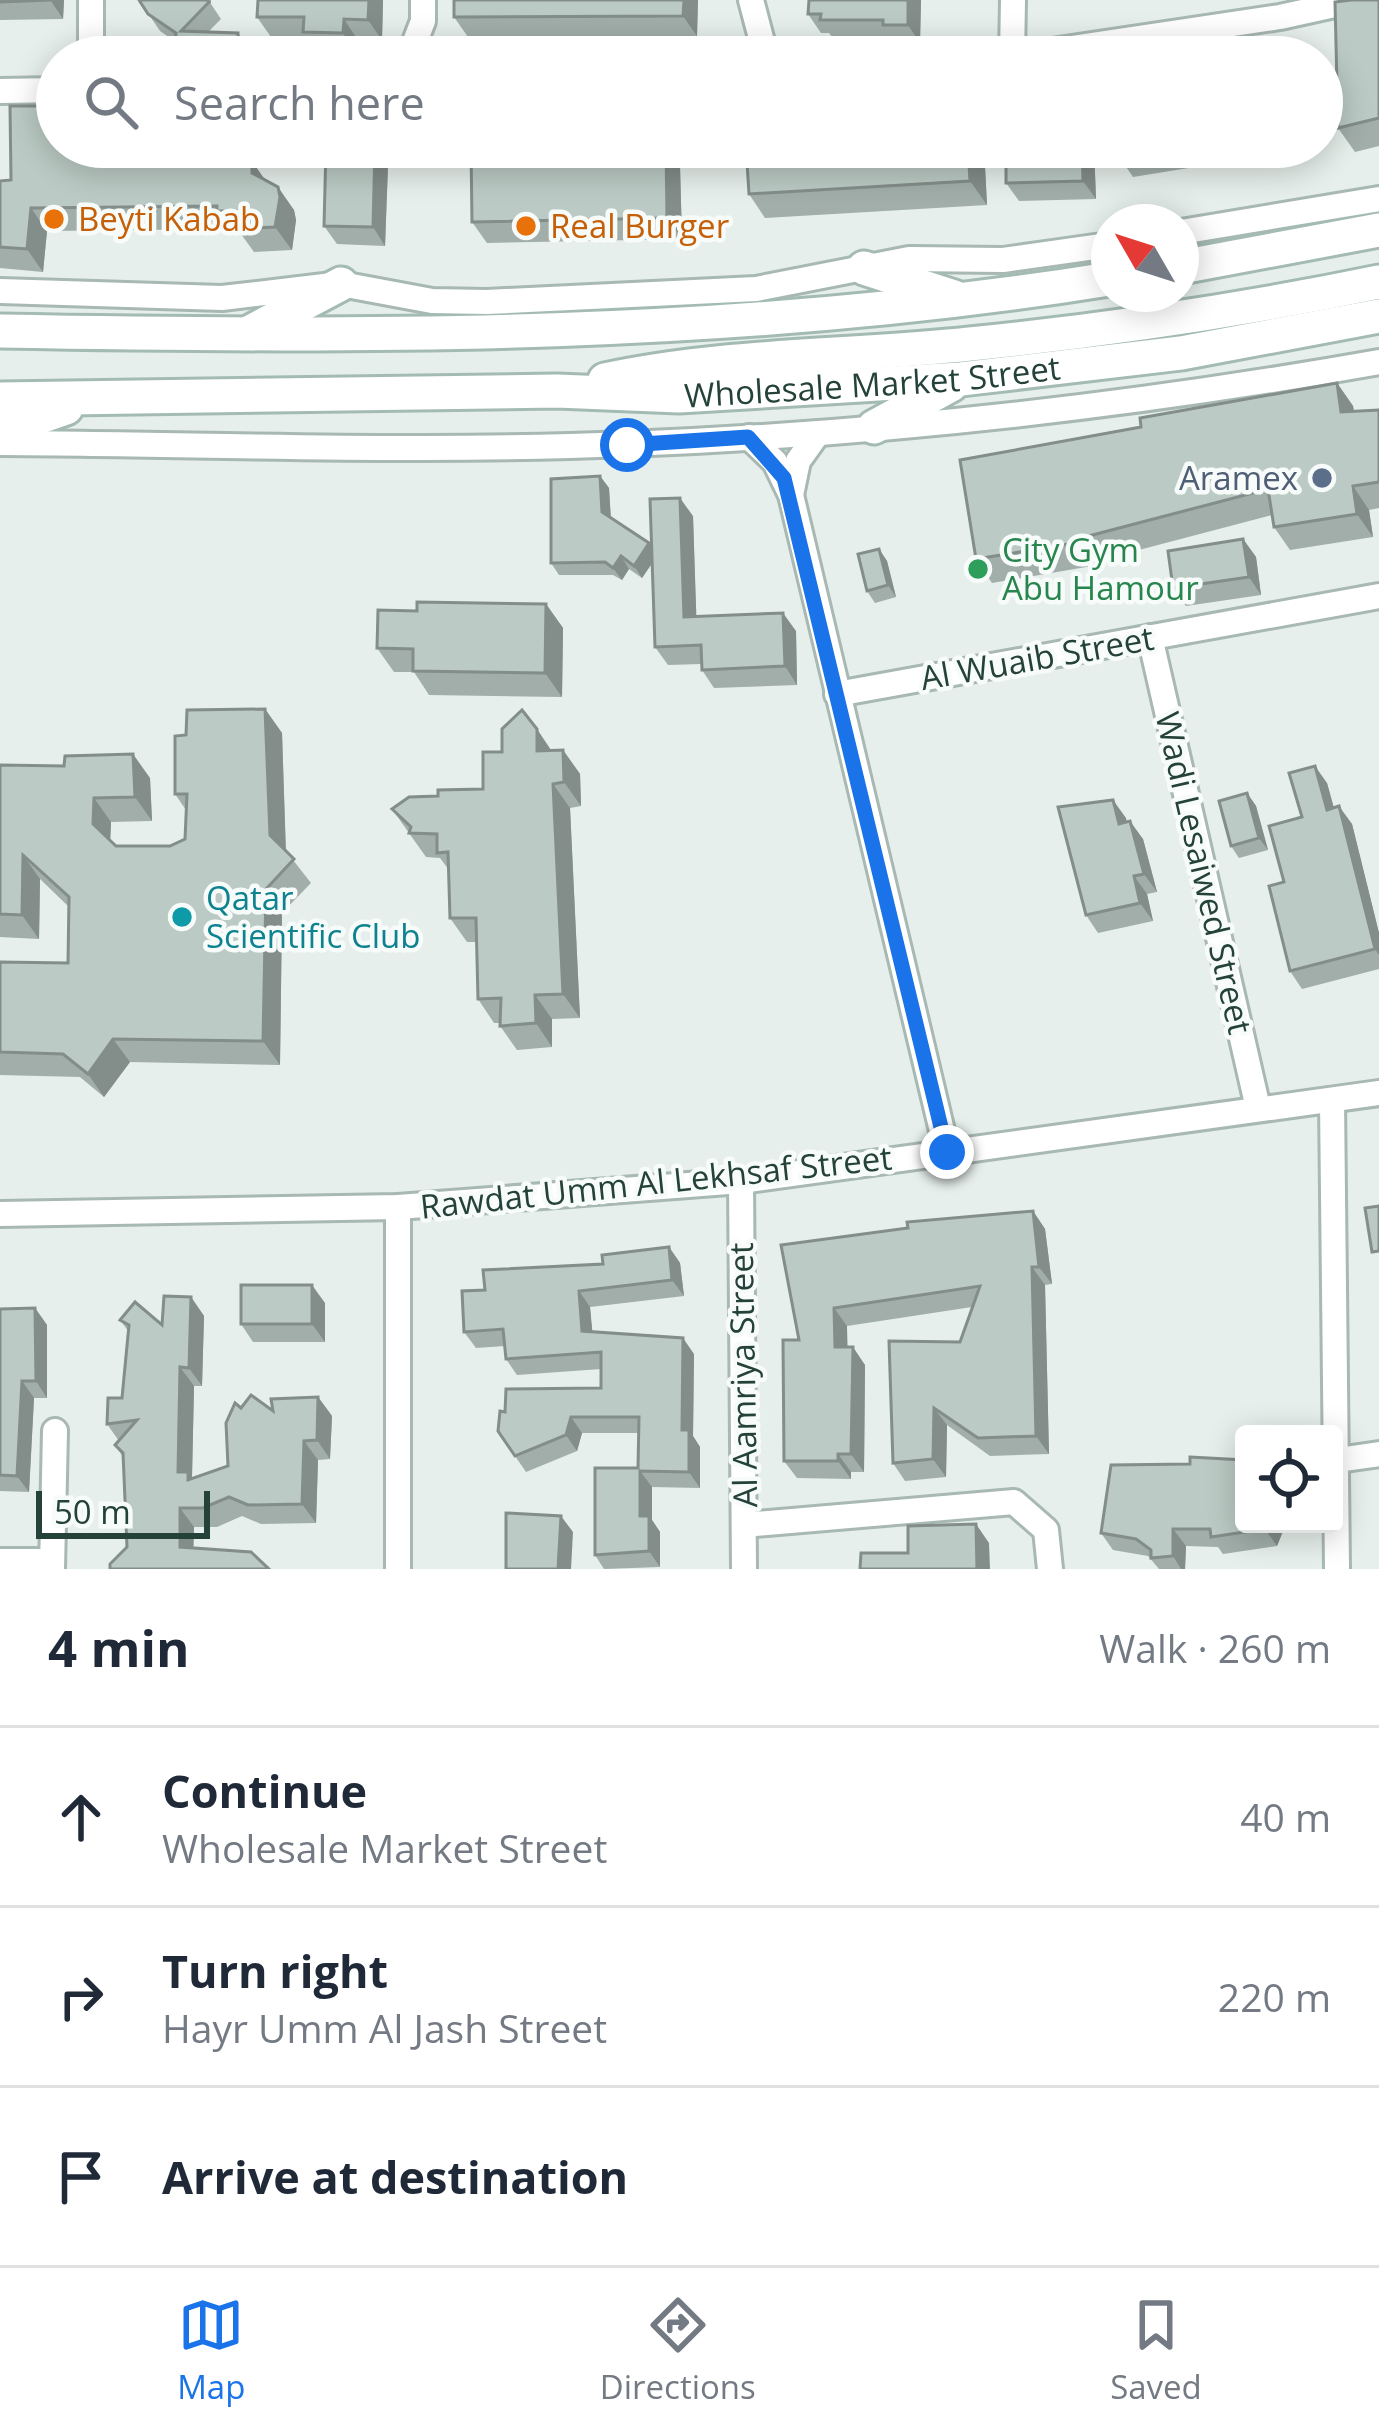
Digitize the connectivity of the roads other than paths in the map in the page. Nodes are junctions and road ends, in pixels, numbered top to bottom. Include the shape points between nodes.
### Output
1 (91, 0) edge
2 (423, 0) edge
3 (751, 0) edge
4 (1013, 0) edge
5 (1357, 0) edge
6 (1280, 9) edge
7 (91, 36) edge
8 (417, 36) edge
9 (757, 36) edge
10 (1012, 36) edge
11 (1129, 36) edge
12 (36, 90) edge
13 (0, 91) edge
14 (1379, 199) edge
15 (1199, 229) edge
16 (1379, 230) edge
17 (1091, 248) edge
18 (1199, 264) edge
19 (864, 268) junction
20 (1091, 282) edge
21 (1379, 283) edge
22 (340, 284) junction
23 (0, 291) edge
24 (968, 302) junction
25 (1379, 316) edge
26 (0, 332) edge
27 (243, 336) junction
28 (1379, 362) edge
29 (962, 379) junction
30 (557, 391) junction
31 (0, 399) edge
32 (92, 399) junction
33 (874, 428) junction
34 (0, 431) edge
35 (818, 433) junction
36 (748, 437) junction
37 (0, 442) edge
38 (791, 495) junction
39 (1379, 596) edge
40 (1150, 638) junction
41 (837, 694) junction
42 (1379, 1093) edge
43 (1332, 1100) junction
44 (1258, 1108) junction
45 (947, 1152) junction
46 (741, 1180) junction
47 (398, 1207) junction
48 (0, 1214) edge
49 (1337, 1425) edge
50 (55, 1431) dead end
51 (1379, 1454) edge
52 (1343, 1459) edge
53 (744, 1525) junction
54 (1337, 1533) edge
55 (0, 1561) edge
56 (52, 1565) edge
57 (398, 1569) edge
58 (744, 1569) edge
59 (1050, 1569) edge
60 (1337, 1569) edge

1 - 7 street
2 - 8 street
3 - 9 street
4 - 10 street
5 - 6 street
6 - 11 street
12 - 13 street
14 - 15 street
16 - 18 main road
17 - 19 street
19 - 22 street via 756,289 488,302
19 - 24 main road
20 - 24 main road, Wholesale Market Street
21 - 30 main road via 970,344 680,364
22 - 23 street via 222,298
22 - 27 main road
24 - 27 main road, Wholesale Market Street via 779,320
25 - 29 main road, Wholesale Market Street via 1181,353
26 - 27 main road, Wholesale Market Street
28 - 33 street, Wholesale Market Street via 1215,391
29 - 30 main road, Wholesale Market Street via 679,396
29 - 33 main road
30 - 32 main road, Wholesale Market Street
31 - 32 main road, Wholesale Market Street
32 - 34 main road
33 - 35 street, Wholesale Market Street
35 - 36 street, Wholesale Market Street
35 - 38 street via 798,461
36 - 37 street, Wholesale Market Street via 515,447
36 - 38 street via 775,462
38 - 41 street
39 - 40 street, Al Wuaib Street
40 - 41 street, Al Wuaib Street
40 - 44 street, Wadi Lesaiwed Street
41 - 45 street
42 - 43 street, Rawdat Umm Al Lekhsaf Street
43 - 44 street, Rawdat Umm Al Lekhsaf Street
43 - 49 street
44 - 45 street, Rawdat Umm Al Lekhsaf Street
45 - 46 street, Rawdat Umm Al Lekhsaf Street
46 - 47 street, Rawdat Umm Al Lekhsaf Street
46 - 53 street, Al Aamriya Street
47 - 48 street, Rawdat Umm Al Lekhsaf Street
47 - 57 street
50 - 56 street
51 - 52 street
53 - 58 street, Al Aamriya Street
53 - 59 street via 1014,1502 1046,1530
54 - 60 street
55 - 56 street

